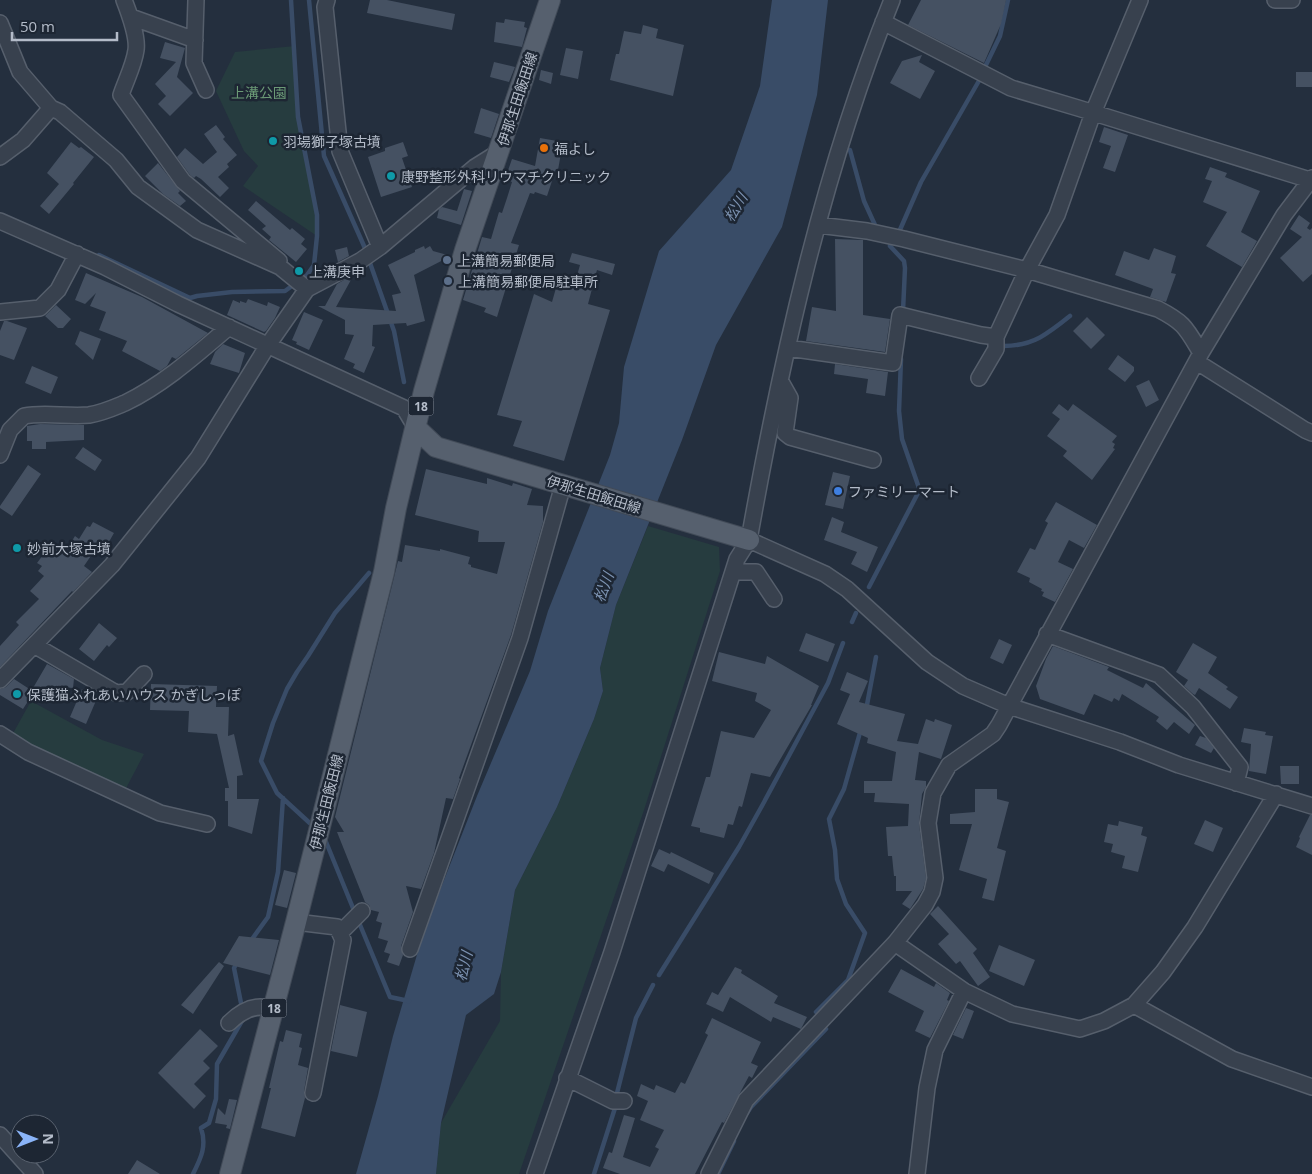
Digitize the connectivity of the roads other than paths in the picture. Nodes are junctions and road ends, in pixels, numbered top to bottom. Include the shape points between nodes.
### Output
1 (124, 0) edge
2 (196, 0) edge
3 (550, 0) edge
4 (892, 0) edge
5 (1140, 0) edge
6 (1275, 0) edge
7 (1292, 0) edge
8 (326, 3) edge
9 (131, 17) junction
10 (883, 22) junction
11 (0, 23) edge
12 (195, 40) junction
13 (3, 45) edge
14 (206, 90) dead end
15 (51, 108) junction
16 (1093, 113) junction
17 (499, 152) junction
18 (0, 157) edge
19 (1311, 179) edge
20 (0, 221) edge
21 (818, 225) junction
22 (377, 249) junction
23 (77, 254) junction
24 (280, 267) junction
25 (1028, 270) junction
26 (301, 284) junction
27 (0, 312) edge
28 (229, 327) junction
29 (996, 337) junction
30 (268, 345) junction
31 (788, 348) junction
32 (1199, 358) junction
33 (979, 378) dead end
34 (781, 382) junction
35 (416, 428) junction
36 (5, 429) edge
37 (1312, 433) edge
38 (0, 454) edge
39 (873, 460) dead end
40 (567, 486) junction
41 (748, 540) junction
42 (733, 572) junction
43 (774, 599) dead end
44 (1047, 634) junction
45 (34, 645) junction
46 (144, 674) dead end
47 (0, 680) edge
48 (1009, 706) junction
49 (0, 734) edge
50 (1236, 783) junction
51 (1276, 794) junction
52 (1311, 804) edge
53 (207, 824) dead end
54 (362, 911) dead end
55 (296, 922) junction
56 (345, 928) junction
57 (895, 942) junction
58 (410, 949) dead end
59 (964, 991) junction
60 (1134, 1005) junction
61 (274, 1010) junction
62 (229, 1023) dead end
63 (567, 1078) junction
64 (1312, 1087) edge
65 (313, 1093) dead end
66 (624, 1102) dead end
67 (0, 1135) edge
68 (36, 1174) edge
69 (230, 1174) edge
70 (535, 1174) edge
71 (709, 1174) edge
72 (917, 1174) edge

1 - 9 street
2 - 12 street
3 - 17 main road, 伊那生田飯田線 / 18
4 - 10 street
5 - 16 street
6 - 7 street
8 - 22 street via 340,151
9 - 12 street
9 - 24 street via 137,48 121,95 183,181 279,262
10 - 16 street via 1011,88
10 - 21 street via 854,99
11 - 13 street
12 - 14 street via 194,63
13 - 15 street via 20,72
15 - 18 street via 23,140
15 - 24 street via 116,160 138,187 197,230
16 - 19 street
16 - 25 street via 1057,215
17 - 22 street via 475,167
17 - 35 main road, 伊那生田飯田線 / 18 via 465,250
19 - 32 street via 1284,215
20 - 23 street
21 - 25 street via 876,233
21 - 31 street
22 - 26 street via 360,261
23 - 27 street via 58,290 40,308
23 - 28 street
24 - 26 street
25 - 29 street
25 - 32 street via 1158,309 1184,325
26 - 30 street
28 - 30 street
28 - 36 street via 182,367 146,392 106,411 24,416
29 - 31 street via 900,315 893,363
29 - 33 street via 996,349
30 - 35 street via 404,408
30 - 45 street via 198,458 112,565
31 - 34 street
32 - 37 street
32 - 44 street
34 - 39 street via 790,398 785,433
34 - 41 street
35 - 40 main road, 伊那生田飯田線 / 18 via 436,447
35 - 55 main road, 伊那生田飯田線 / 18 via 384,572
36 - 38 street
40 - 41 main road, 伊那生田飯田線 / 18
40 - 58 street via 520,638
41 - 42 street
41 - 48 street via 825,574 848,589 927,662 962,686
42 - 43 street via 756,572
42 - 63 street via 612,952
44 - 48 street
44 - 50 street via 1159,675 1193,707 1240,767
45 - 46 street via 116,693 127,692
45 - 47 street
48 - 50 street
48 - 57 street via 993,734 948,766 933,793 928,823 935,878 932,892
49 - 53 street via 28,752 160,813
50 - 51 street
51 - 52 street
51 - 60 street via 1195,927 1163,972
54 - 56 street
55 - 56 street
55 - 61 main road, 伊那生田飯田線 / 18
56 - 65 street
57 - 59 street
57 - 71 street via 746,1100
59 - 60 street via 1012,1014 1080,1029
59 - 72 street via 935,1050
60 - 64 street via 1232,1059
61 - 62 street via 254,1007 238,1014
61 - 69 main road, 伊那生田飯田線 / 18
63 - 66 street via 613,1101
63 - 70 street
67 - 68 street

